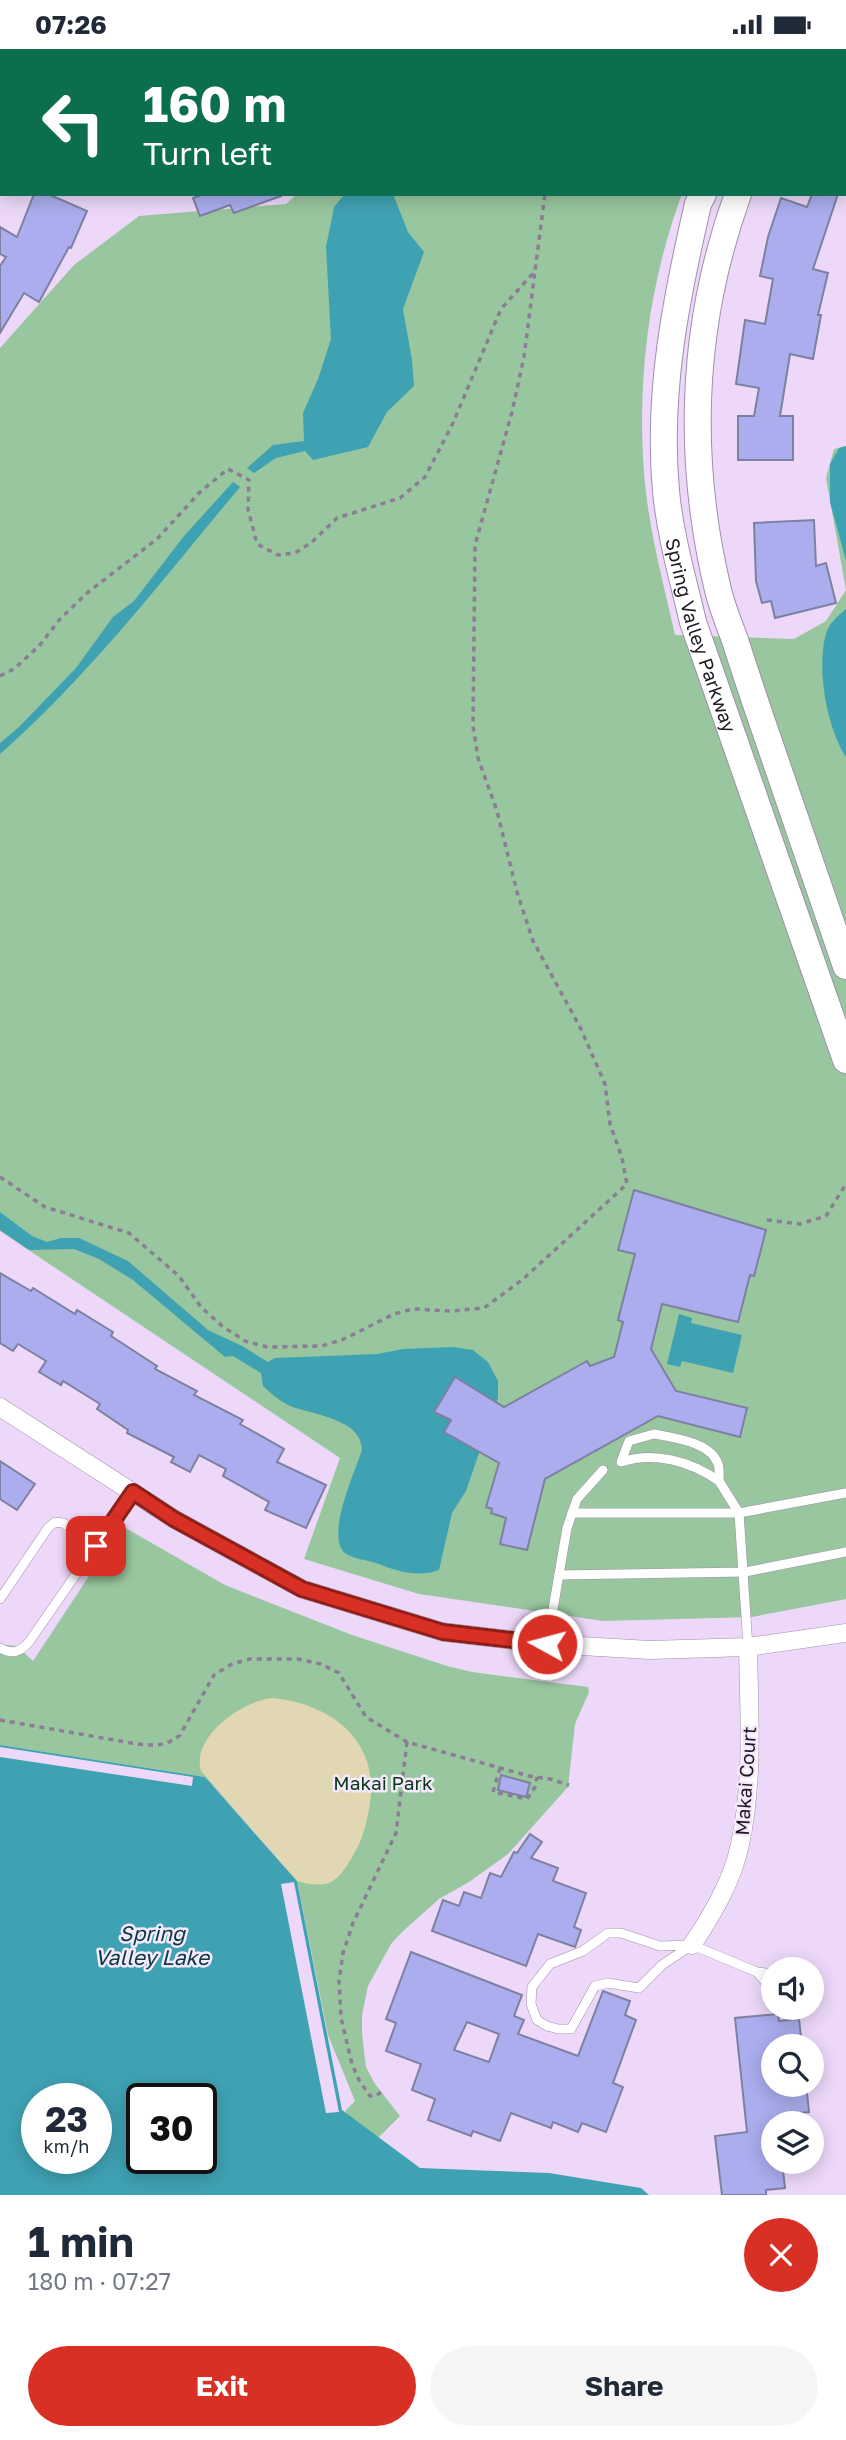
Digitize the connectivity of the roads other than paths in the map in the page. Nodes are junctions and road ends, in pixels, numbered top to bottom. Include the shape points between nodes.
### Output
1 (701, 196) edge
2 (737, 196) edge
3 (846, 966) edge
4 (846, 1059) edge
5 (0, 1406) edge
6 (603, 1470) dead end
7 (719, 1481) junction
8 (133, 1492) junction
9 (846, 1493) edge
10 (572, 1513) junction
11 (739, 1513) junction
12 (96, 1546) junction
13 (846, 1552) edge
14 (745, 1572) junction
15 (559, 1576) junction
16 (0, 1599) edge
17 (846, 1633) edge
18 (547, 1644) junction
19 (748, 1647) junction
20 (0, 1648) edge
21 (692, 1945) junction
22 (757, 1972) junction
23 (761, 1972) edge
24 (761, 1977) edge

1 - 4 street, Spring Valley Parkway via 679,285 668,354 663,419 668,503 693,622
2 - 3 street, Spring Valley Parkway via 701,338 697,407 704,523 718,593
5 - 8 street
6 - 10 lane via 577,1499
7 - 7 lane via 719,1465 712,1454 654,1434 629,1441 621,1462 659,1457 687,1464
7 - 11 lane
8 - 12 lane
8 - 18 street via 302,1589 443,1632
9 - 11 lane
10 - 11 lane
10 - 15 lane
11 - 14 lane
12 - 16 lane via 55,1522
12 - 20 lane via 29,1642 15,1653
13 - 14 lane
14 - 15 lane
14 - 19 lane
15 - 18 lane
17 - 19 street
18 - 19 street via 650,1650
19 - 21 street, Makai Court via 749,1775 740,1846 716,1908
21 - 21 lane via 639,1988 608,1983 595,1986 571,2029 547,2026 533,2014 532,1987 550,1964 583,1951 608,1933 660,1946
21 - 22 lane
22 - 23 lane
22 - 24 lane

